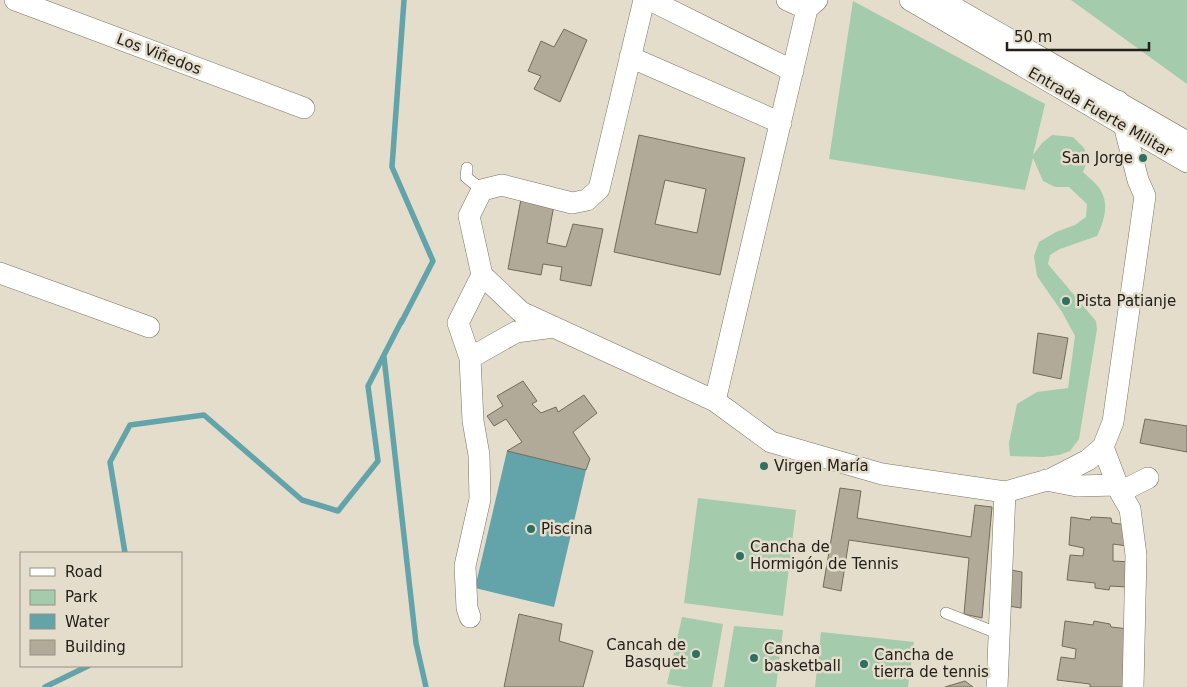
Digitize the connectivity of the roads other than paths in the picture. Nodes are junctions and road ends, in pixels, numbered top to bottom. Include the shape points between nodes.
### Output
1 (14, 0) edge
2 (644, 0) edge
3 (650, 0) edge
4 (787, 0) edge
5 (910, 0) edge
6 (941, 0) edge
7 (812, 4) edge
8 (630, 56) junction
9 (793, 71) junction
10 (1118, 101) junction
11 (304, 108) dead end
12 (781, 123) junction
13 (1124, 126) junction
14 (1187, 142) edge
15 (1187, 162) edge
16 (467, 168) dead end
17 (482, 190) junction
18 (0, 273) edge
19 (482, 275) junction
20 (554, 327) junction
21 (149, 328) dead end
22 (470, 358) junction
23 (715, 401) junction
24 (1102, 448) junction
25 (1148, 478) dead end
26 (1046, 480) junction
27 (1119, 488) junction
28 (1004, 492) junction
29 (946, 613) dead end
30 (470, 617) dead end
31 (1001, 630) junction
32 (998, 687) edge
33 (1133, 687) edge

1 - 11 street, Los Viñedos
2 - 8 street
3 - 9 street
4 - 7 street
5 - 13 street, Entrada Fuerte Militar
6 - 10 street, Entrada Fuerte Militar
7 - 9 street
8 - 12 street
8 - 17 street via 599,189 587,200 572,203 502,185
9 - 12 street
10 - 13 street
10 - 14 street, Entrada Fuerte Militar
12 - 23 street
13 - 15 street, Entrada Fuerte Militar
13 - 24 street via 1145,196 1113,422
16 - 17 lane via 466,177
17 - 19 street via 469,216
18 - 21 street
19 - 20 street via 521,312
19 - 22 street via 458,323
20 - 22 street via 516,332
20 - 23 street
22 - 30 street via 480,499 465,566
23 - 28 street via 771,442 882,474
24 - 26 street via 1088,460
24 - 27 street
25 - 27 street
26 - 27 street via 1077,486
26 - 28 street
27 - 33 street via 1130,509 1136,555
28 - 31 street
29 - 31 lane via 992,631
31 - 32 street

